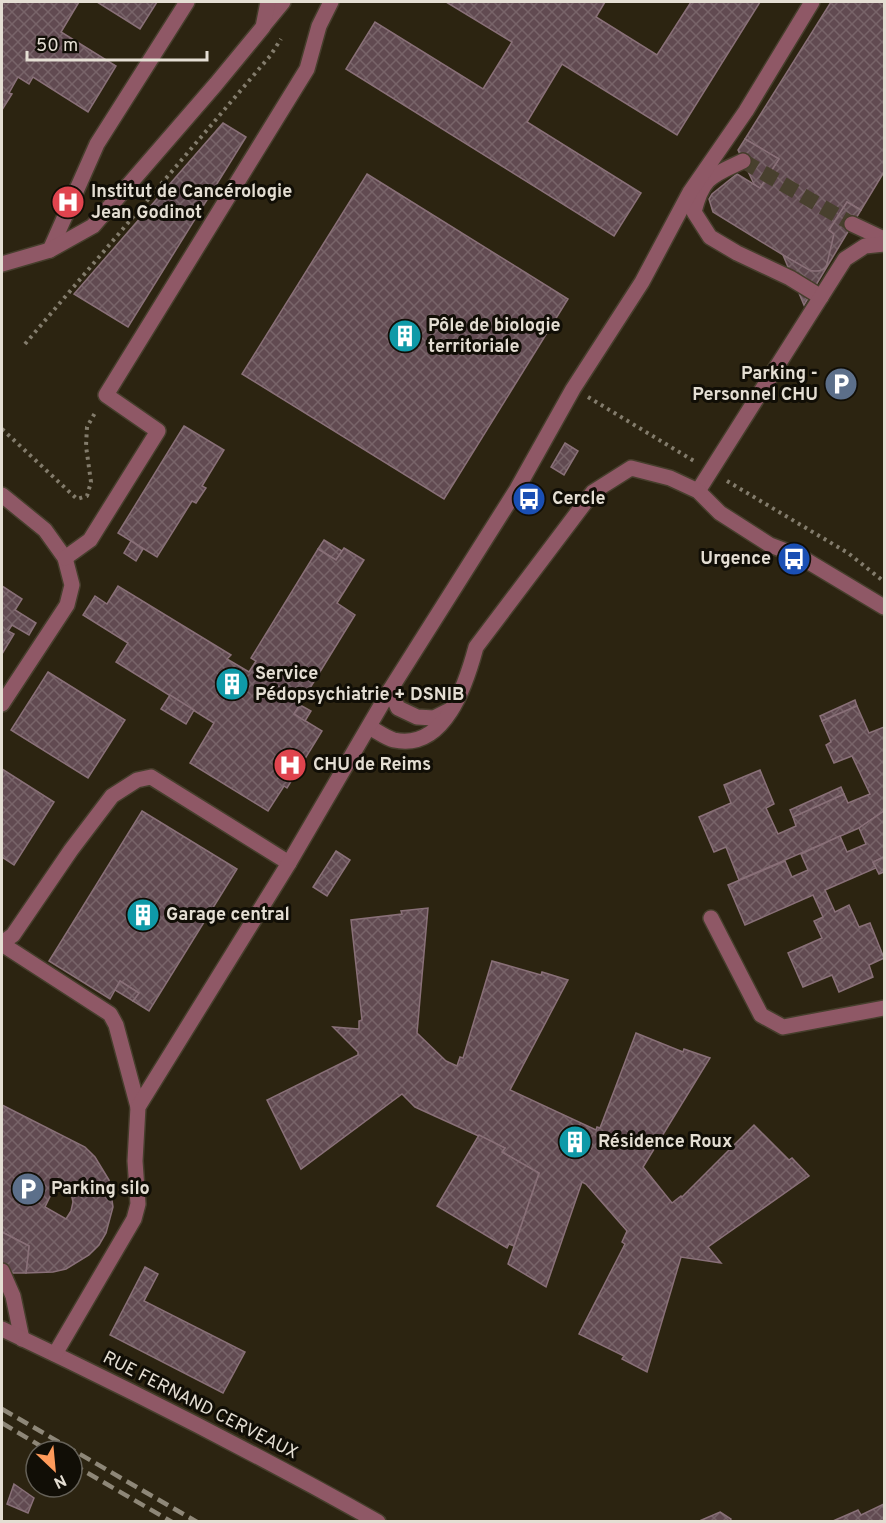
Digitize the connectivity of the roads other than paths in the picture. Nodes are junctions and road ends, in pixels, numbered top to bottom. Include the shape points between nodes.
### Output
1 (187, 2) edge
2 (268, 2) edge
3 (283, 2) edge
4 (331, 2) edge
5 (812, 2) edge
6 (263, 27) junction
7 (743, 161) dead end
8 (852, 224) tunnel mouth
9 (885, 239) edge
10 (885, 244) edge
11 (50, 250) junction
12 (2, 264) edge
13 (821, 297) junction
14 (698, 491) junction
15 (2, 495) edge
16 (65, 558) junction
17 (885, 607) edge
18 (390, 690) junction
19 (2, 704) edge
20 (453, 708) junction
21 (369, 727) junction
22 (288, 864) junction
23 (711, 918) dead end
24 (2, 944) edge
25 (885, 1008) edge
26 (138, 1107) junction
27 (2, 1271) edge
28 (2, 1329) edge
29 (22, 1339) junction
30 (55, 1354) junction
31 (378, 1521) edge

1 - 11 street via 97,144
2 - 6 street
3 - 6 street
4 - 16 street via 319,26 307,69 106,395 158,432 90,540
5 - 18 street via 746,111 690,192 642,282
6 - 11 street via 93,226
7 - 13 street via 713,176 699,191 694,212 710,237
8 - 9 street
10 - 13 street via 865,246 845,259
11 - 12 street
13 - 14 street
14 - 17 street via 720,513 770,545 799,555
14 - 20 street via 670,478 631,468 594,492 476,647 468,677
15 - 16 street via 45,530
16 - 19 street via 72,585 67,605
18 - 20 street via 399,708 417,717 434,718
18 - 21 street
20 - 21 street via 436,730 415,740 394,740
21 - 22 street
22 - 24 street via 151,777 136,780 112,796 13,935
22 - 26 street
23 - 25 street via 760,1015 783,1028
24 - 26 street via 110,1014
26 - 30 street via 138,1204 134,1219
27 - 29 street via 13,1296
28 - 29 street, RUE FERNAND CERVEAUX
29 - 30 street, RUE FERNAND CERVEAUX
30 - 31 street, RUE FERNAND CERVEAUX

